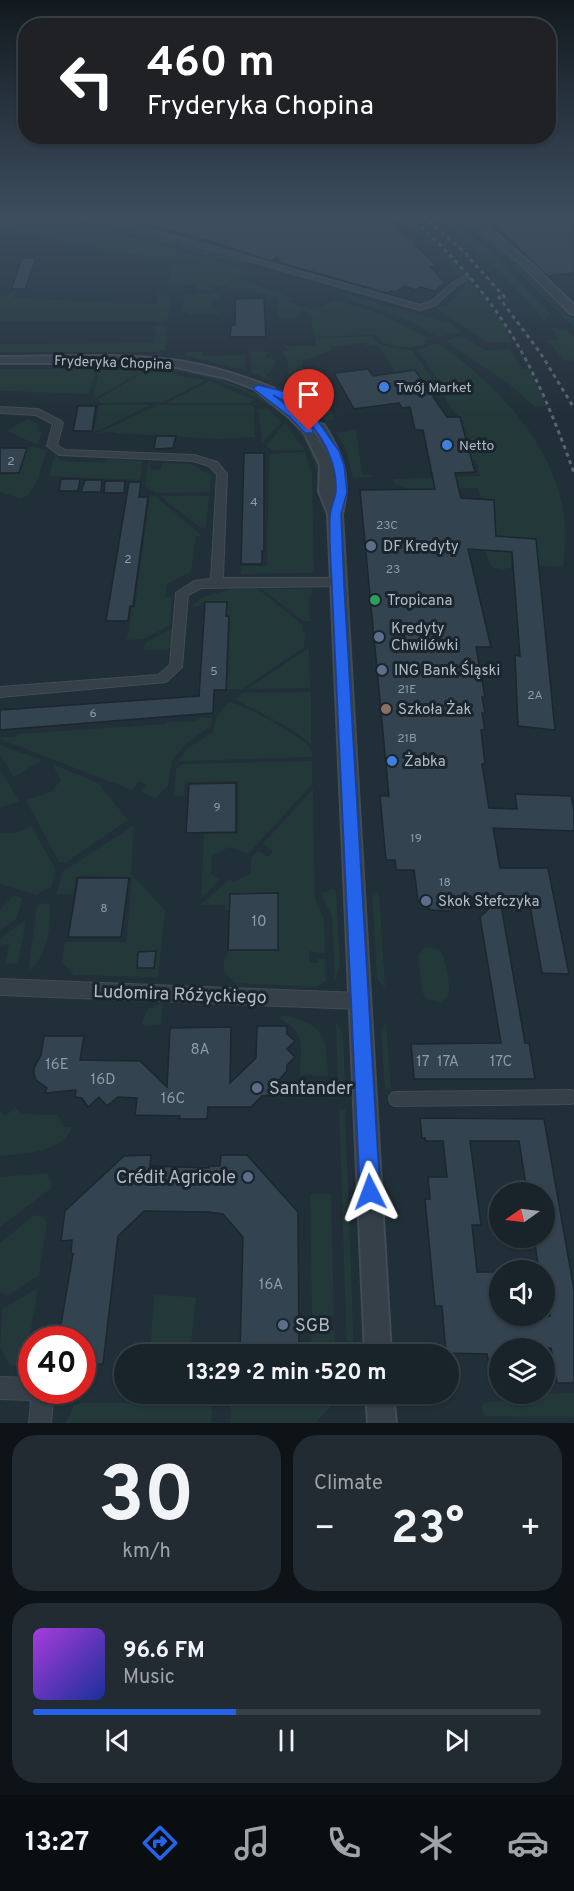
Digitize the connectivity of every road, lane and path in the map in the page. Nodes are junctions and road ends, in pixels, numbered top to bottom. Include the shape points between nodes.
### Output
1 (330, 282) edge
2 (456, 282) edge
3 (545, 282) edge
4 (574, 311) edge
5 (0, 360) edge
6 (0, 410) edge
7 (217, 582) junction
8 (338, 582) junction
9 (0, 692) edge
10 (0, 987) edge
11 (360, 1001) junction
12 (570, 1097) dead end
13 (396, 1099) dead end
14 (377, 1344) edge
15 (0, 1389) edge
16 (18, 1389) edge
17 (42, 1404) edge
18 (381, 1404) edge
19 (40, 1423) edge
20 (382, 1423) edge

1 - 2 street via 420,308 430,307
3 - 4 street
5 - 8 street, Fryderyka Chopina via 172,363 229,375 258,388 293,414 314,439 326,465 326,491 335,514
6 - 7 street via 38,412 58,423 52,446 63,453 194,458 213,464 222,474
7 - 8 street
7 - 9 street via 198,584 182,593 176,667 161,679
8 - 11 street, Fryderyka Chopina
10 - 11 street, Ludomira Różyckiego
11 - 14 street, Fryderyka Chopina
12 - 13 street
15 - 16 street
17 - 19 street
18 - 20 street

